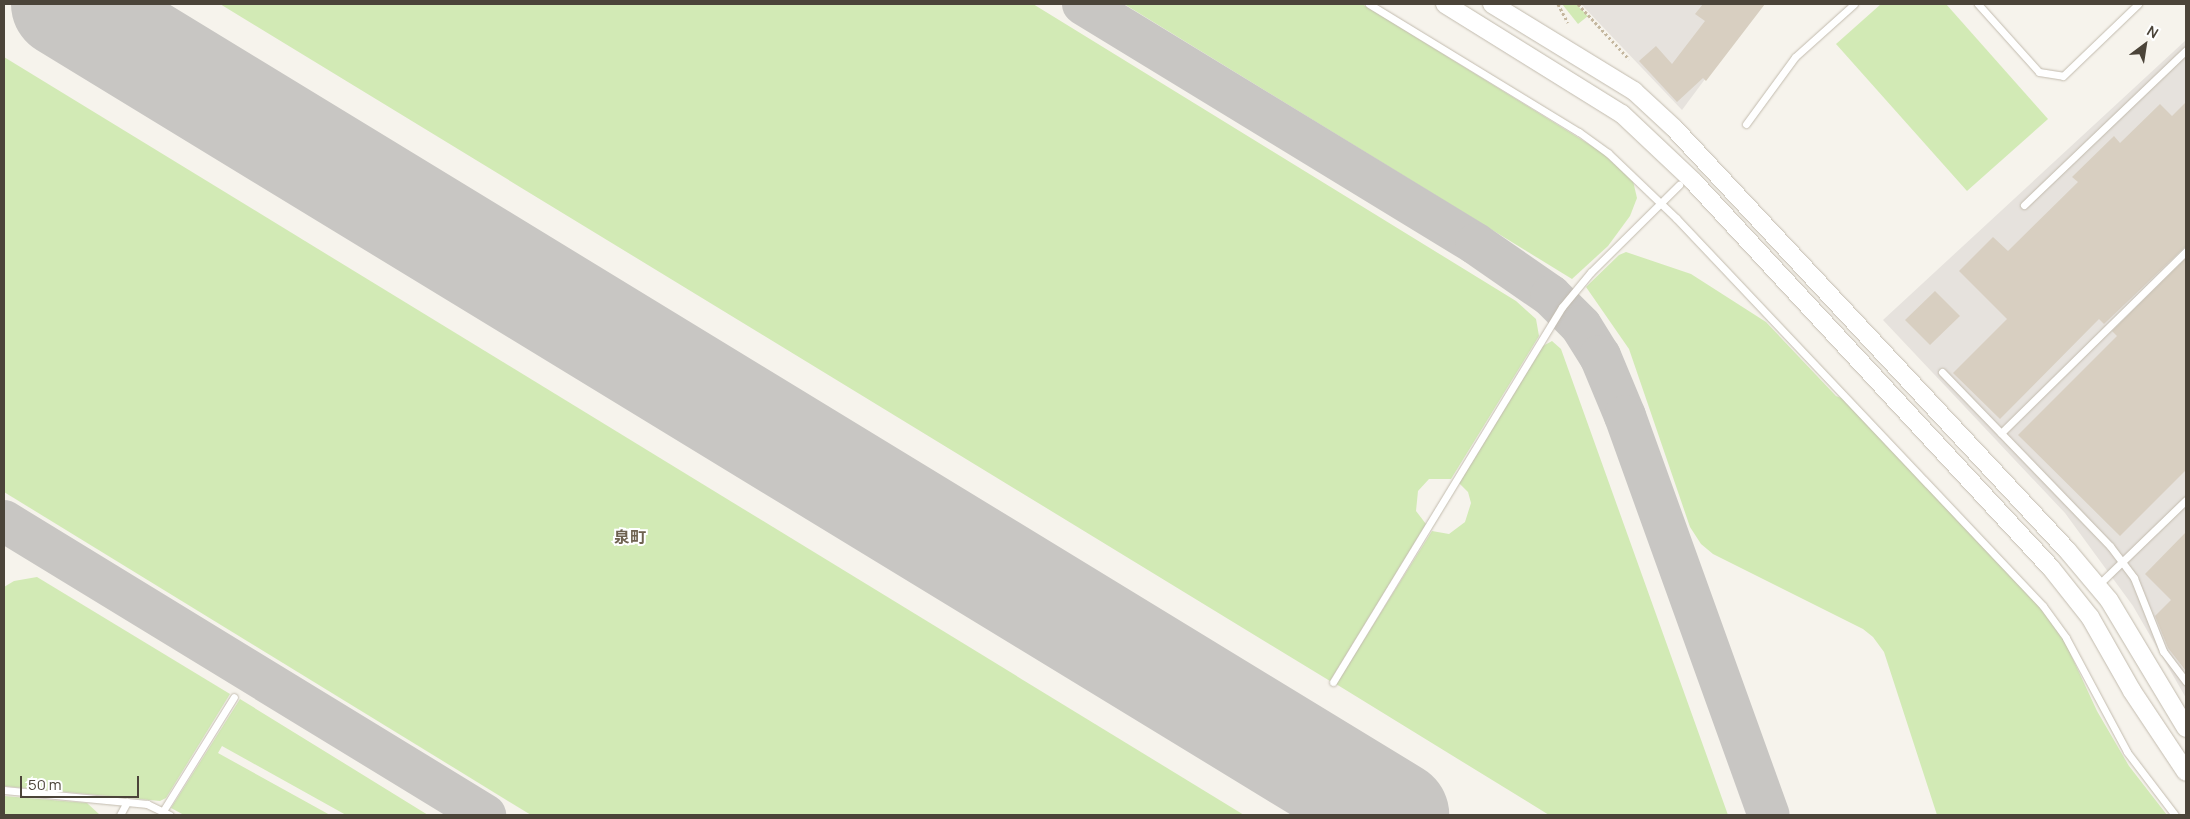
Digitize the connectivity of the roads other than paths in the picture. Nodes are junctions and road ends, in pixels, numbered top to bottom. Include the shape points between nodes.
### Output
1 (1369, 4) edge
2 (1446, 4) edge
3 (1492, 4) edge
4 (1854, 4) edge
5 (1978, 4) edge
6 (2138, 4) edge
7 (2186, 50) edge
8 (1746, 124) dead end
9 (1679, 184) dead end
10 (1659, 202) junction
11 (2024, 205) dead end
12 (2186, 251) edge
13 (1942, 372) dead end
14 (2001, 433) junction
15 (2186, 500) edge
16 (2122, 563) junction
17 (2097, 586) junction
18 (2186, 681) edge
19 (1333, 682) dead end
20 (234, 697) dead end
21 (2186, 728) edge
22 (2186, 772) edge
23 (4, 790) edge
24 (127, 802) junction
25 (163, 811) junction
26 (120, 815) edge
27 (170, 815) edge
28 (2175, 815) edge

1 - 10 lane via 1579,132 1608,153
2 - 22 street via 1622,114 1693,181 2050,568 2090,617 2132,691
3 - 17 street via 1626,86 1674,128
4 - 8 lane via 1795,57
5 - 6 lane via 2039,72 2063,76
7 - 11 lane
9 - 10 lane
10 - 19 lane via 1562,307
10 - 28 lane via 2043,606 2066,638 2127,752
12 - 14 lane
13 - 14 lane
14 - 16 lane
15 - 16 lane
16 - 17 lane
16 - 18 lane via 2134,578 2163,651
17 - 21 street
20 - 25 lane
23 - 24 lane
24 - 25 lane via 147,804
24 - 26 lane
25 - 27 lane

